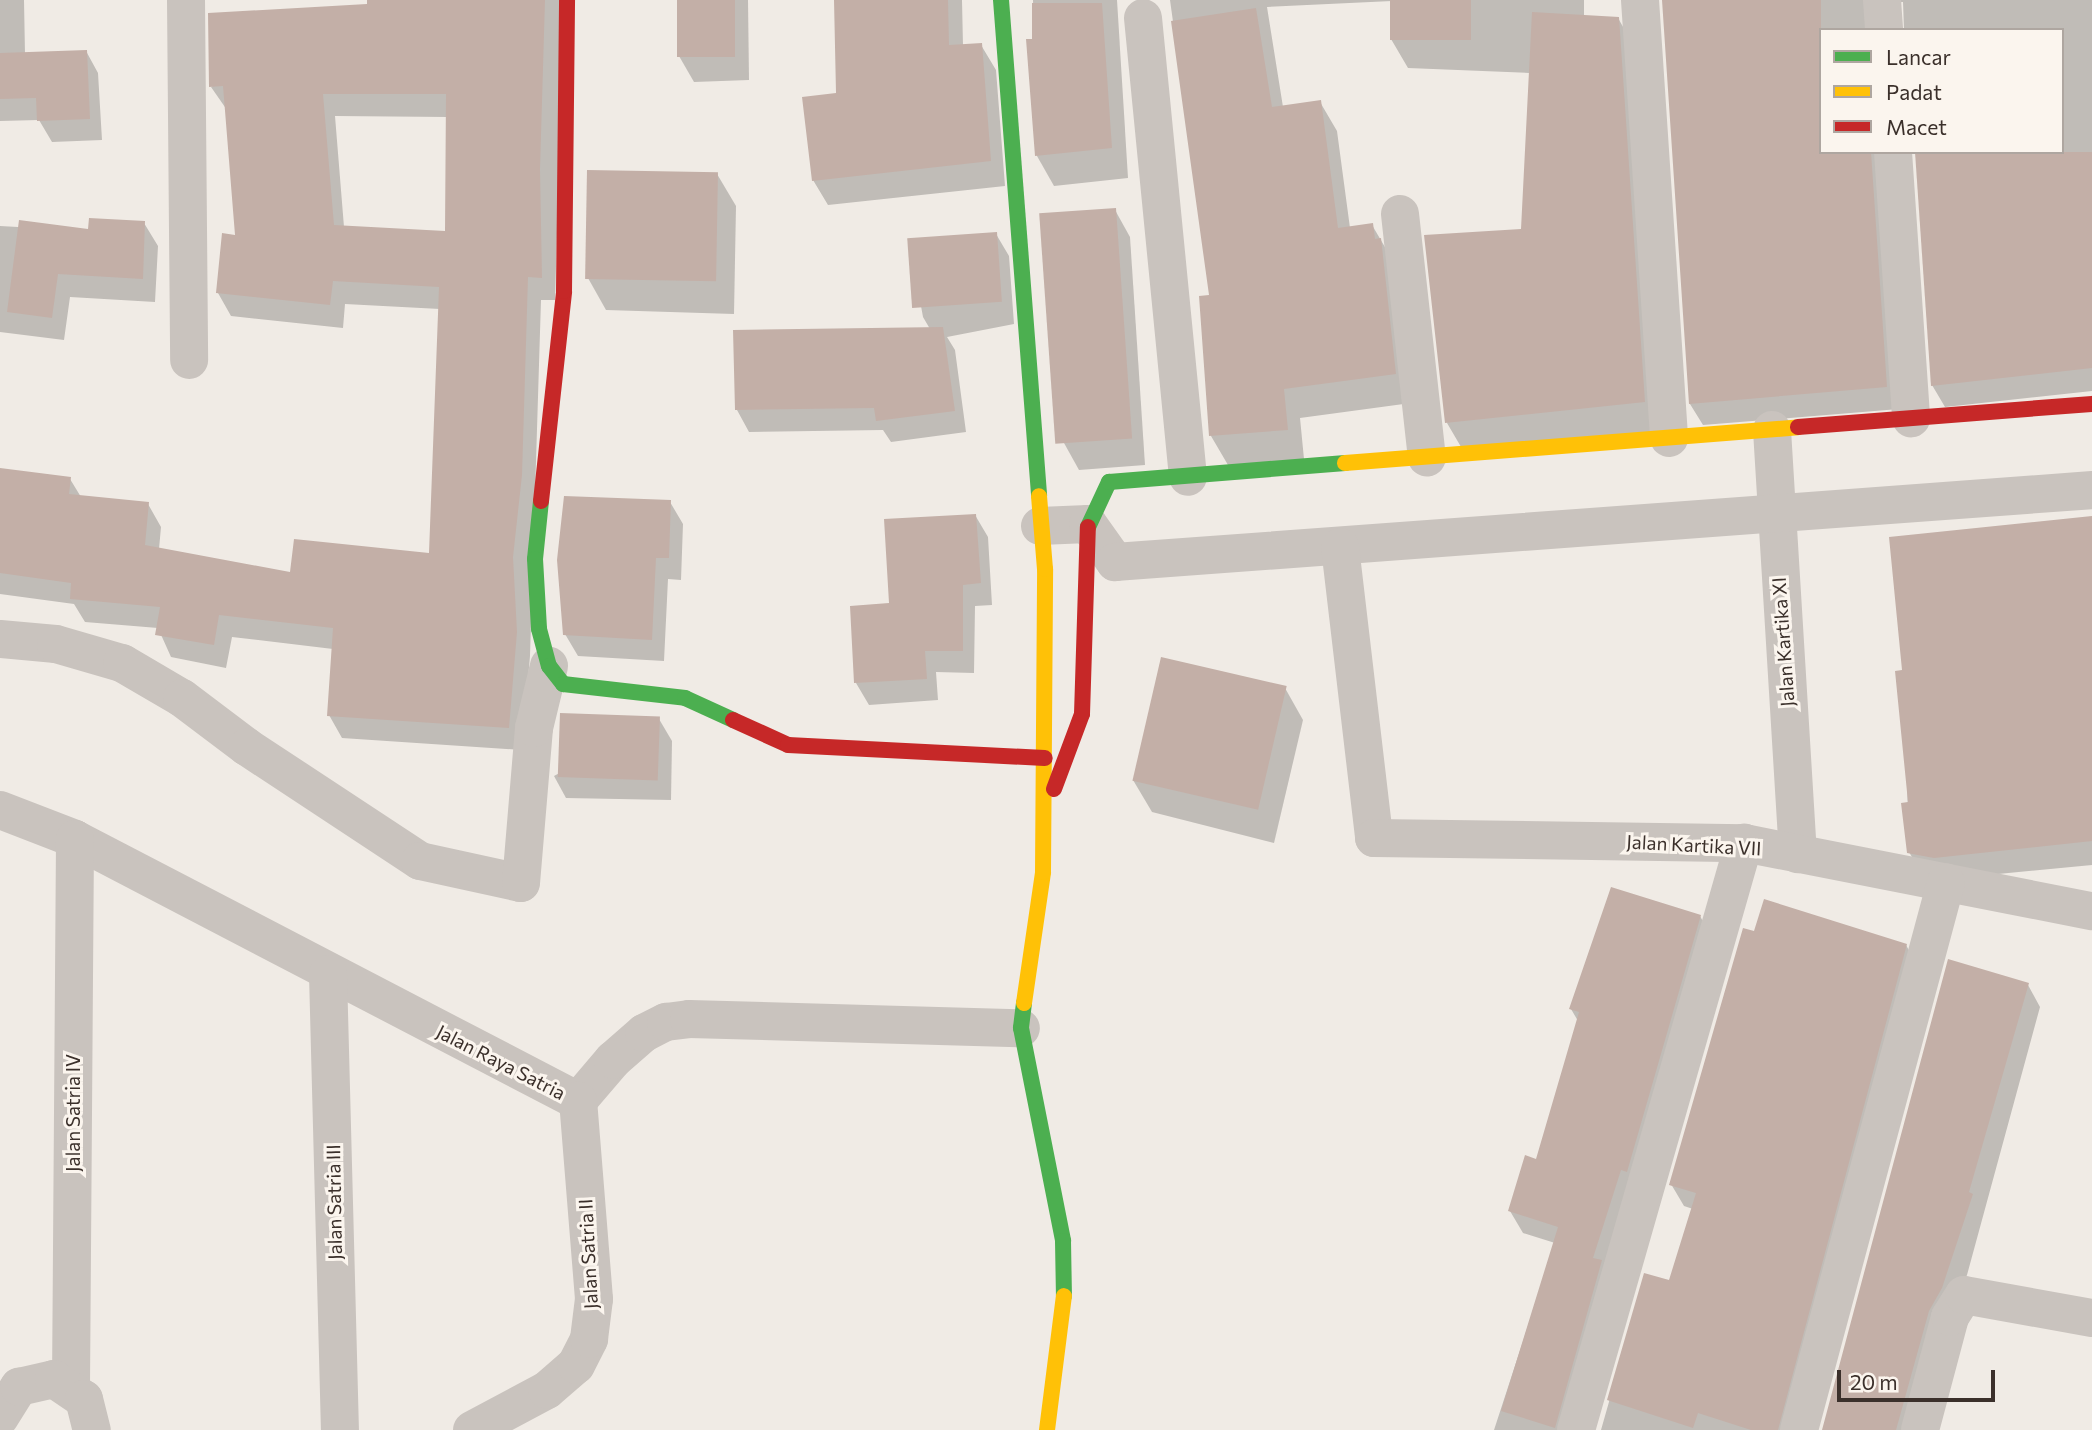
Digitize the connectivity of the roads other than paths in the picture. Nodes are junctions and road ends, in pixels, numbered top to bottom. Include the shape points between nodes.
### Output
1 (186, 0) edge
2 (567, 0) edge
3 (1001, 0) edge
4 (1640, 0) edge
5 (1882, 0) edge
6 (1143, 18) dead end
7 (1884, 28) edge
8 (1893, 154) edge
9 (1400, 214) dead end
10 (189, 360) dead end
11 (2092, 404) edge
12 (1911, 418) junction
13 (1772, 430) junction
14 (1670, 438) junction
15 (1427, 458) junction
16 (1188, 477) junction
17 (2092, 490) edge
18 (1774, 513) junction
19 (1088, 524) junction
20 (1040, 526) junction
21 (1340, 547) junction
22 (0, 639) edge
23 (549, 666) junction
24 (1045, 758) junction
25 (0, 810) edge
26 (1045, 811) junction
27 (75, 839) junction
28 (1744, 843) junction
29 (1798, 853) junction
30 (1946, 882) junction
31 (2092, 911) edge
32 (328, 974) junction
33 (1021, 1028) junction
34 (579, 1101) junction
35 (2092, 1318) edge
36 (71, 1386) junction
37 (6, 1393) edge
38 (92, 1430) edge
39 (340, 1430) edge
40 (472, 1430) edge
41 (1047, 1430) edge
42 (1576, 1430) edge
43 (1799, 1430) edge
44 (1920, 1430) edge

1 - 10 street
2 - 23 street via 564,290 535,559 540,629
3 - 20 street
4 - 14 street
5 - 7 street
6 - 16 street
8 - 12 street
9 - 15 street
11 - 12 street
12 - 13 street
13 - 14 street
13 - 18 street, Jalan Kartika XI
14 - 15 street
15 - 16 street
16 - 19 street via 1109,482
17 - 18 street
18 - 21 street
18 - 29 street, Jalan Kartika XI
19 - 20 street
19 - 21 street via 1115,562
19 - 26 street via 1082,714
20 - 24 street via 1045,569
21 - 28 street, Jalan Kartika VII via 1374,838
22 - 23 street via 55,644 122,663 181,698 419,861 521,883 534,728
23 - 24 street via 563,684 685,698 788,745
24 - 26 street
25 - 27 street, Jalan Raya Satria
26 - 33 street via 1043,872
27 - 32 street, Jalan Raya Satria
27 - 36 street, Jalan Satria IV
28 - 29 street, Jalan Kartika VII
28 - 42 street
29 - 30 street, Jalan Kartika VII
30 - 31 street, Jalan Kartika VII
30 - 43 street
32 - 34 street, Jalan Raya Satria
32 - 39 street, Jalan Satria III
33 - 34 street, Jalan Raya Satria via 666,1022 644,1033 613,1060
33 - 41 street via 1063,1241 1064,1296
34 - 40 street, Jalan Satria II via 594,1299 589,1339 576,1365 547,1390
35 - 44 street via 1964,1295 1950,1317
36 - 37 street via 44,1380
36 - 38 street via 84,1399

